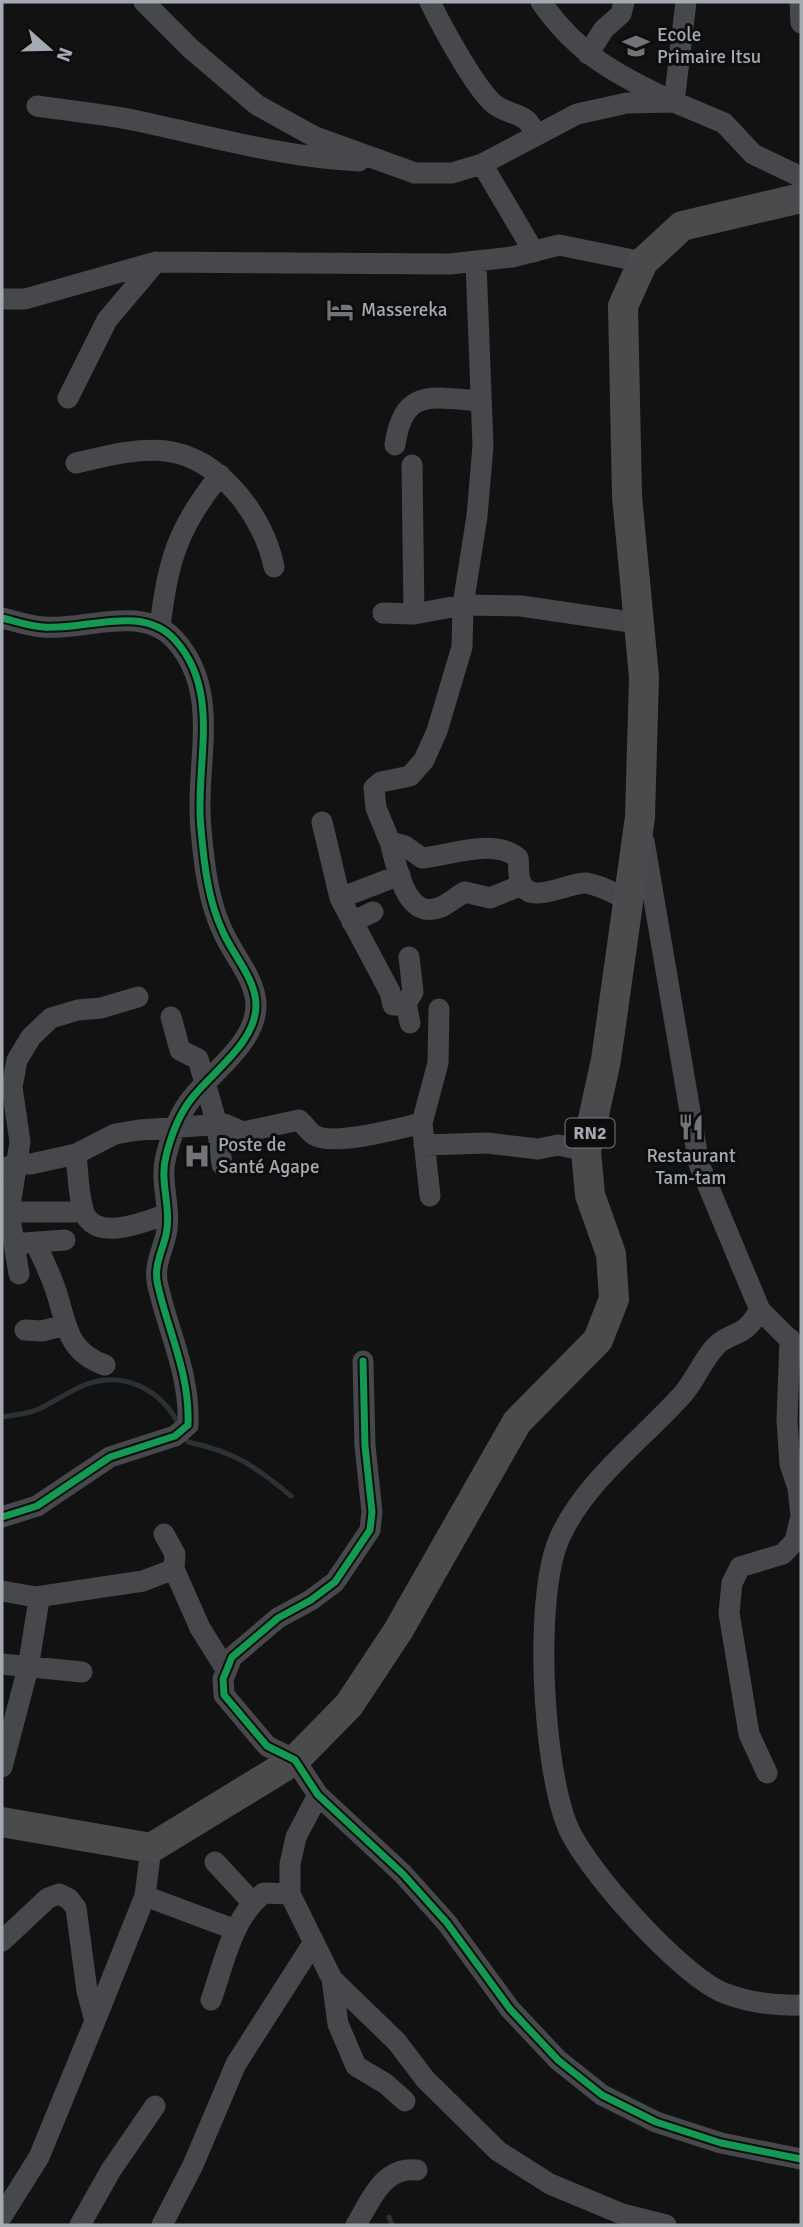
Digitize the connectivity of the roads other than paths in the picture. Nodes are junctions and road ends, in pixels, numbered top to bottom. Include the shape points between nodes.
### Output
1 (144, 2) edge
2 (430, 2) edge
3 (541, 2) edge
4 (624, 2) edge
5 (686, 2) edge
6 (800, 2) edge
7 (801, 23) edge
8 (588, 54) junction
9 (674, 102) junction
10 (37, 106) dead end
11 (534, 134) junction
12 (379, 162) junction
13 (482, 164) junction
14 (801, 177) edge
15 (801, 198) edge
16 (534, 252) junction
17 (156, 262) junction
18 (643, 262) junction
19 (476, 263) junction
20 (2, 299) edge
21 (68, 398) dead end
22 (481, 401) junction
23 (395, 445) dead end
24 (76, 463) dead end
25 (412, 465) dead end
26 (220, 475) junction
27 (274, 567) dead end
28 (463, 605) junction
29 (383, 613) dead end
30 (414, 614) junction
31 (2, 618) edge
32 (637, 623) junction
33 (160, 628) junction
34 (640, 817) junction
35 (321, 822) dead end
36 (390, 842) junction
37 (400, 875) junction
38 (522, 885) junction
39 (340, 898) junction
40 (628, 900) junction
41 (373, 912) dead end
42 (352, 922) junction
43 (409, 957) dead end
44 (138, 997) dead end
45 (439, 1009) dead end
46 (171, 1017) dead end
47 (206, 1084) junction
48 (422, 1123) junction
49 (217, 1124) junction
50 (176, 1125) junction
51 (424, 1145) junction
52 (586, 1152) junction
53 (76, 1154) junction
54 (222, 1166) dead end
55 (8, 1167) edge
56 (430, 1196) dead end
57 (5, 1212) edge
58 (83, 1212) junction
59 (167, 1214) junction
60 (65, 1240) dead end
61 (36, 1243) junction
62 (15, 1244) junction
63 (19, 1274) dead end
64 (760, 1310) junction
65 (65, 1325) junction
66 (24, 1330) dead end
67 (796, 1345) edge
68 (363, 1361) dead end
69 (105, 1365) dead end
70 (2, 1517) edge
71 (164, 1534) dead end
72 (174, 1569) junction
73 (2, 1591) edge
74 (36, 1597) junction
75 (2, 1664) edge
76 (28, 1668) junction
77 (225, 1668) junction
78 (82, 1672) dead end
79 (295, 1760) junction
80 (2, 1766) edge
81 (766, 1773) dead end
82 (318, 1795) junction
83 (2, 1822) edge
84 (151, 1848) junction
85 (215, 1862) dead end
86 (290, 1894) junction
87 (145, 1896) junction
88 (252, 1902) junction
89 (236, 1930) junction
90 (2, 1941) edge
91 (314, 1942) junction
92 (332, 1979) junction
93 (211, 2000) dead end
94 (801, 2005) edge
95 (94, 2021) junction
96 (405, 2101) dead end
97 (155, 2106) dead end
98 (801, 2159) edge
99 (417, 2170) dead end
100 (2, 2216) edge
101 (80, 2225) edge
102 (162, 2225) edge
103 (356, 2225) edge
104 (666, 2225) edge

1 - 12 street via 257,105 315,137
2 - 11 street via 443,30 492,102 510,114 524,116
3 - 8 street via 558,27
4 - 8 street via 621,14 604,29
5 - 9 street
6 - 7 street
8 - 9 street via 614,73
9 - 11 street via 627,103 577,114
9 - 14 street via 724,123 753,153
10 - 12 street via 136,121 310,159
11 - 13 street
12 - 13 street via 415,173 452,173
13 - 16 street
15 - 18 highway, RN2 via 682,226
16 - 18 street via 559,246
16 - 19 street
17 - 19 street
17 - 20 street via 25,299
17 - 21 street via 107,320
18 - 32 highway, RN2 via 623,306 627,496
19 - 22 street
22 - 23 street via 425,398 412,402 402,414
22 - 28 street via 484,446
24 - 26 street via 130,451 168,452
25 - 30 street
26 - 27 street via 245,503 270,548
26 - 33 street via 180,533 165,582
28 - 30 street
28 - 32 street via 521,606
28 - 36 street via 462,647 424,760 410,776 374,788 376,808
29 - 30 street
31 - 33 street via 43,627 103,621
32 - 34 highway, RN2 via 644,677
33 - 47 street via 176,641 196,676 204,702 200,828 211,898 256,1003 254,1022 244,1039
34 - 40 highway, RN2
34 - 64 street via 699,1164
35 - 39 street
36 - 37 street
36 - 38 street via 422,858 465,851 513,853
37 - 38 street via 411,901 422,908 440,908 465,892 490,898
37 - 39 street
38 - 40 street via 537,894 584,883
39 - 42 street
40 - 52 highway, RN2 via 606,1060
41 - 42 street
42 - 43 street via 390,992 390,1004 408,1013 414,985
44 - 55 street via 51,1018 31,1037 17,1060 12,1087 20,1128
45 - 48 street via 438,1063
46 - 47 street via 177,1044 198,1059
47 - 49 street
47 - 50 street
48 - 49 street via 325,1139 313,1135 299,1120 243,1132
48 - 51 street
49 - 50 street
49 - 54 street
50 - 53 street via 115,1134
50 - 59 street via 165,1158
51 - 52 street via 487,1143 538,1149 558,1145
51 - 56 street
52 - 79 highway, RN2 via 590,1195 611,1255 613,1277 614,1299 598,1340 517,1422 398,1632 349,1705
53 - 55 street
53 - 58 street
55 - 57 street
57 - 58 street
57 - 62 street
58 - 59 street via 94,1225 110,1228
59 - 70 street via 157,1283 187,1385 181,1431 110,1457 37,1506
60 - 61 street
61 - 62 street
61 - 65 street
62 - 63 street
64 - 67 street
64 - 94 street via 747,1329 714,1347 685,1392 586,1493 559,1539 549,1583 543,1658 548,1746 567,1826 603,1880 678,1964 722,1992 767,2006
65 - 66 street
65 - 69 street via 71,1340 90,1360
67 - 81 street via 787,1420 801,1516 794,1541 783,1554 740,1567 732,1583 729,1613 749,1734
68 - 77 street via 370,1530 335,1582 278,1618
71 - 72 street via 175,1554
72 - 74 street via 143,1581
72 - 77 street via 200,1628
73 - 74 street
74 - 76 street
75 - 76 street
76 - 78 street
76 - 80 street
77 - 79 street via 224,1695 267,1746
79 - 82 street
79 - 84 highway, RN2
82 - 86 street via 296,1837
82 - 98 street via 403,1874 447,1923 518,2018 558,2060 603,2095 656,2122 721,2143
83 - 84 highway
84 - 87 street
85 - 88 street
86 - 88 street via 264,1892
86 - 91 street
87 - 89 street
87 - 95 street
88 - 89 street
89 - 93 street
90 - 95 street via 48,1898 59,1894 69,1899 76,1908
91 - 92 street
91 - 102 street via 236,2064
92 - 96 street via 338,2024 356,2066
92 - 104 street via 498,2151 550,2184 622,2214
95 - 100 street via 39,2157
97 - 101 street
99 - 103 street via 393,2172 378,2187

